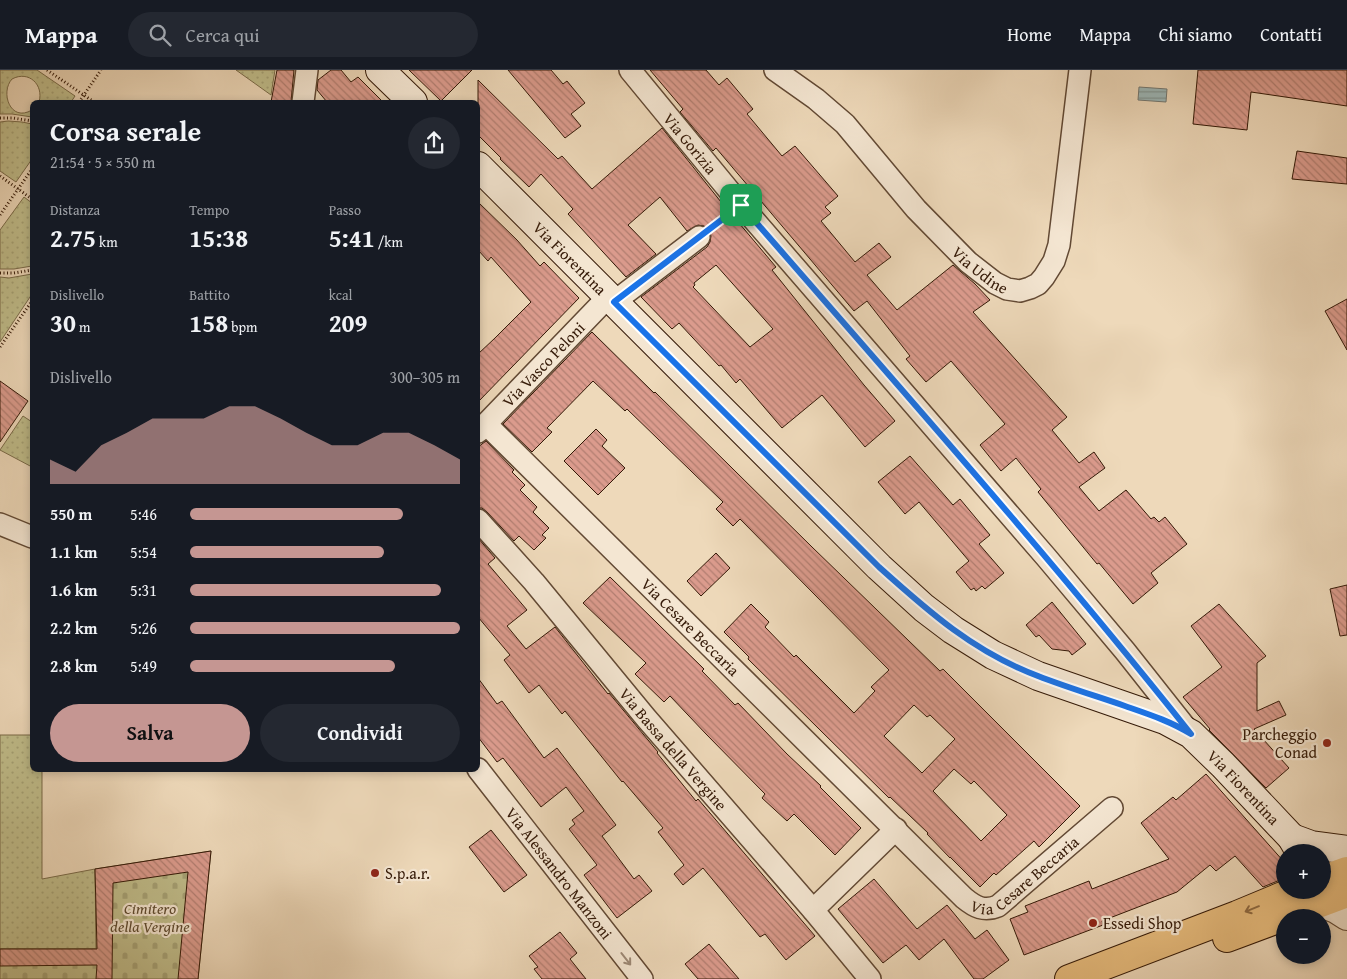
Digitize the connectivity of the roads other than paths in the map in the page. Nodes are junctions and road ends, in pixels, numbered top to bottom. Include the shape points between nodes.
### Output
1 (307, 70) edge
2 (380, 70) edge
3 (630, 70) edge
4 (774, 70) edge
5 (1080, 70) edge
6 (302, 100) edge
7 (411, 100) edge
8 (480, 168) edge
9 (699, 237) road end
10 (611, 300) junction
11 (482, 428) edge
12 (480, 522) edge
13 (0, 524) edge
14 (30, 536) edge
15 (1142, 673) junction
16 (1138, 710) junction
17 (1191, 734) junction
18 (480, 772) edge
19 (1112, 808) dead end
20 (896, 829) junction
21 (1295, 844) edge
22 (1331, 848) edge
23 (1347, 850) edge
24 (1347, 871) edge
25 (1331, 884) edge
26 (1331, 892) edge
27 (1347, 893) edge
28 (1276, 898) edge
29 (1306, 899) edge
30 (1328, 899) edge
31 (813, 910) junction
32 (1347, 916) edge
33 (642, 979) edge
34 (870, 979) edge
35 (1069, 979) edge
36 (1121, 979) edge

1 - 6 street
2 - 7 main road
3 - 15 street, Via Gorizia via 741,205 1040,550
4 - 5 street, Via Udine via 845,124 904,195 968,262 995,283 1007,289 1020,290 1038,284 1054,261 1059,245
8 - 10 main road, Via Fiorentina
9 - 10 street, Via Vasco Peloni
10 - 11 street, Via Vasco Peloni
10 - 16 main road, Via Fiorentina via 924,608 953,630 1013,666
11 - 20 street, Via Cesare Beccaria
12 - 31 street, Via Bassa della Vergine
13 - 14 street
15 - 16 street
15 - 17 street, Via Gorizia
16 - 17 main road, Via Fiorentina
17 - 21 main road, Via Fiorentina
18 -> 33 street, Via Alessandro Manzoni
19 - 20 street, Via Cesare Beccaria via 998,906 984,910 964,898
20 - 31 street
22 - 23 main road, Via Fiorentina
24 - 25 main road
26 - 27 main road
28 -> 35 main road
29 - 36 main road
30 - 32 main road
31 - 34 street, Via Bassa della Vergine

